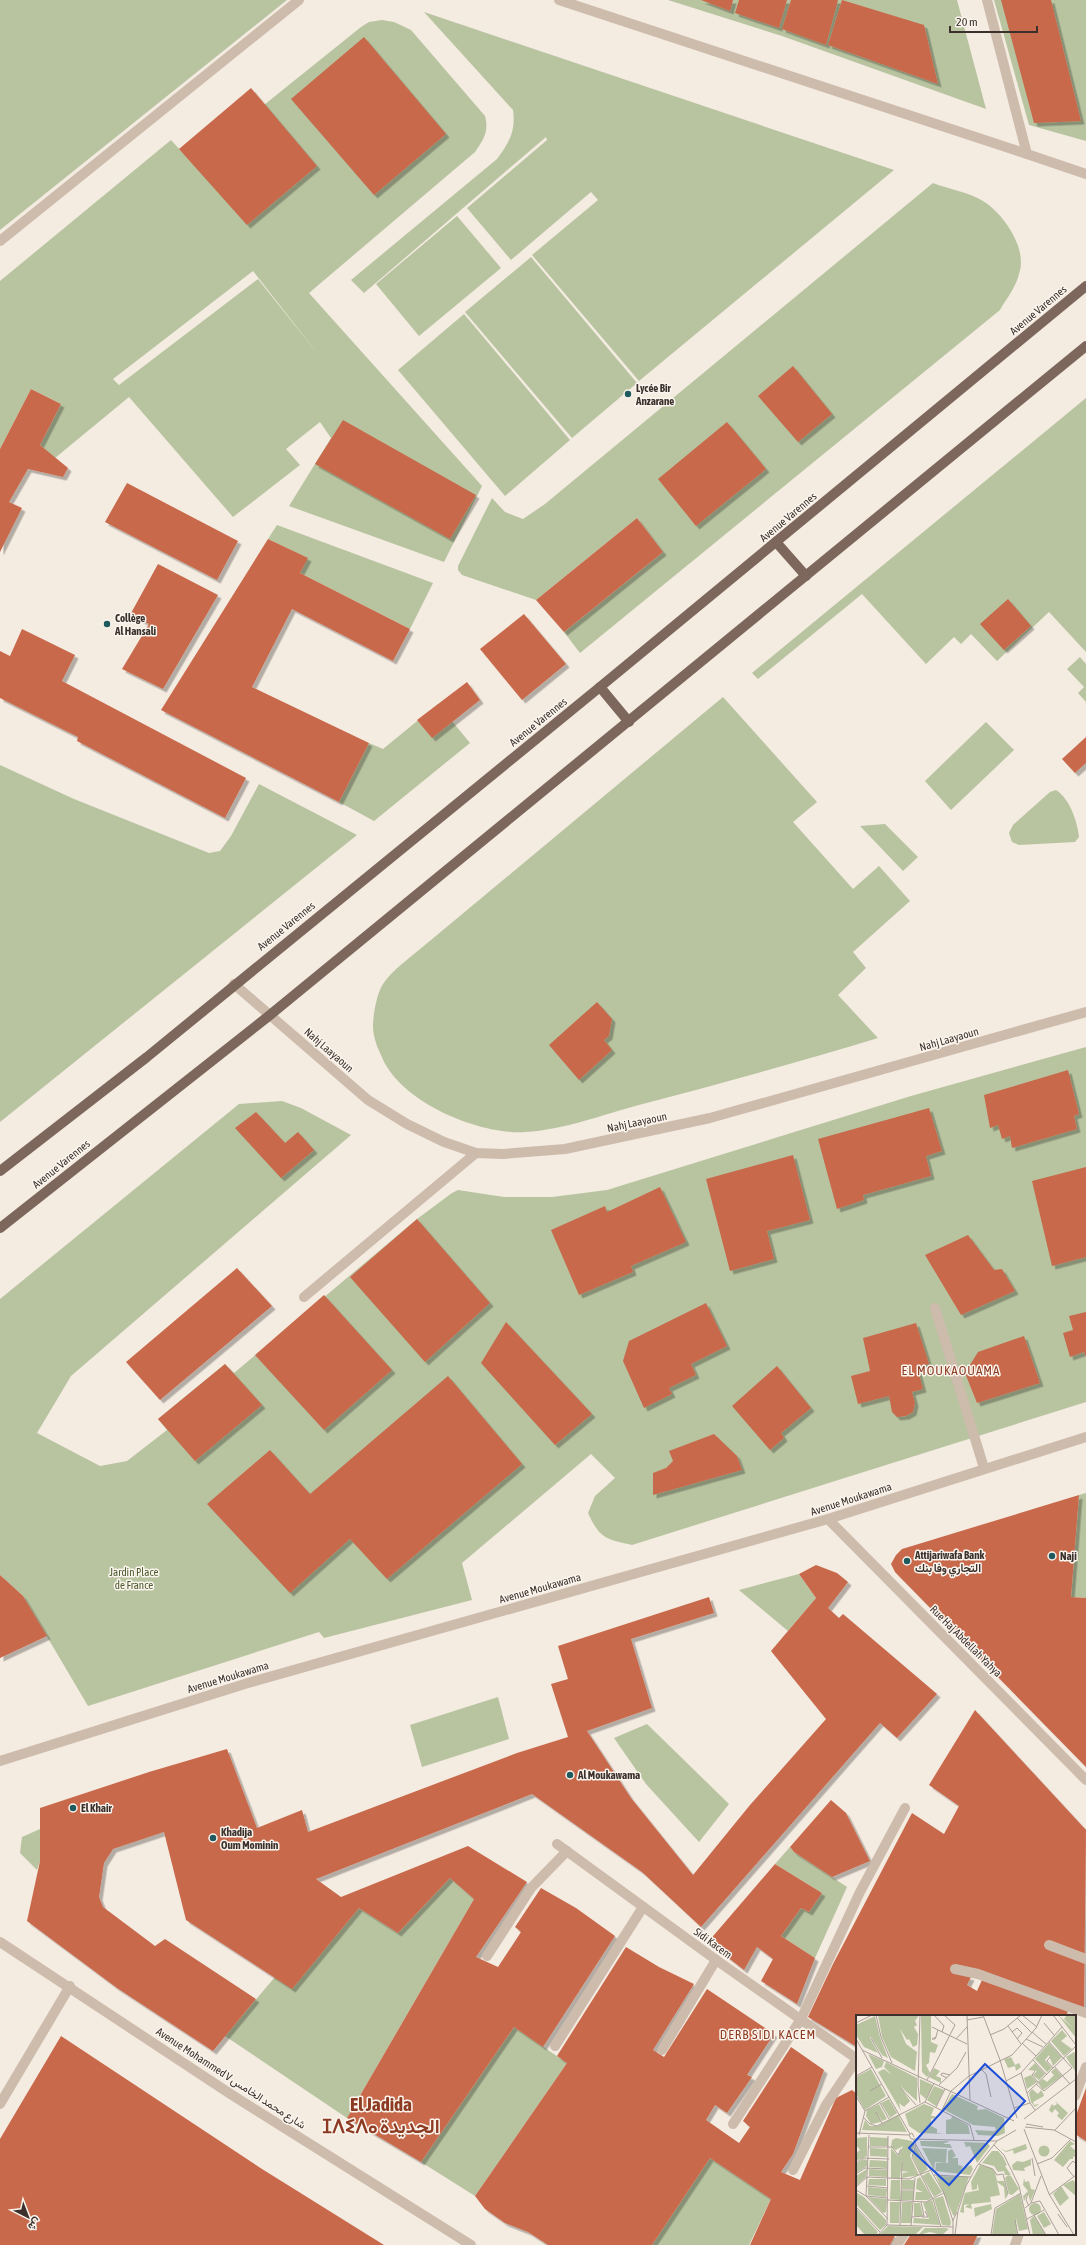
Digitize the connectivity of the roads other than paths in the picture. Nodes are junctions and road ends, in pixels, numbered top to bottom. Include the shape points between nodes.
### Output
1 (299, 0) edge
2 (559, 0) edge
3 (987, 0) edge
4 (1027, 154) junction
5 (1086, 174) edge
6 (0, 241) edge
7 (1086, 286) edge
8 (1086, 346) edge
9 (776, 542) junction
10 (806, 576) junction
11 (600, 687) junction
12 (629, 722) junction
13 (234, 984) junction
14 (1086, 1012) edge
15 (270, 1015) junction
16 (476, 1153) junction
17 (0, 1171) edge
18 (0, 1228) edge
19 (304, 1297) dead end
20 (935, 1308) dead end
21 (1086, 1437) edge
22 (984, 1468) junction
23 (828, 1519) junction
24 (0, 1760) edge
25 (1086, 1780) edge
26 (906, 1808) dead end
27 (557, 1844) dead end
28 (567, 1851) junction
29 (643, 1907) junction
30 (0, 1942) edge
31 (1049, 1945) dead end
32 (487, 1956) dead end
33 (1086, 1959) edge
34 (716, 1960) junction
35 (955, 1969) dead end
36 (70, 1986) junction
37 (1086, 2013) edge
38 (801, 2019) junction
39 (555, 2046) dead end
40 (662, 2050) dead end
41 (856, 2058) edge
42 (856, 2060) edge
43 (1086, 2067) edge
44 (1076, 2093) edge
45 (0, 2104) edge
46 (733, 2124) dead end
47 (793, 2170) dead end
48 (903, 2235) edge
49 (1019, 2235) edge
50 (471, 2245) edge
51 (897, 2245) edge
52 (1015, 2245) edge

1 - 6 street
2 - 4 street
3 - 4 street
4 - 5 street
7 - 9 main road, Avenue Varennes
8 - 10 main road, Avenue Varennes
9 - 10 main road
9 - 11 main road, Avenue Varennes
10 - 12 main road, Avenue Varennes
11 - 12 main road
11 - 13 main road, Avenue Varennes
12 - 15 main road, Avenue Varennes
13 - 15 street, Nahj Laayaoun
13 - 17 main road, Avenue Varennes via 147,1057
14 - 16 street, Nahj Laayaoun via 710,1118 565,1149 503,1154
15 - 16 street, Nahj Laayaoun via 368,1100 407,1124 444,1142
15 - 18 main road, Avenue Varennes
16 - 19 street
20 - 22 street
21 - 22 street, Avenue Moukawama
22 - 23 street, Avenue Moukawama
23 - 24 street, Avenue Moukawama via 248,1683
23 - 25 street, Rue Haj Abdellah Yahya
26 - 38 street via 860,1892
27 - 28 street, Sidi Kacem
28 - 29 street, Sidi Kacem
28 - 32 street via 531,1888
29 - 34 street, Sidi Kacem
29 - 39 street
30 - 36 street, Avenue Mohammed V شارع محمد الخامس
31 - 33 street
34 - 38 street, Sidi Kacem
34 - 40 street
35 - 37 street via 978,1974
36 - 45 street
36 - 50 street, Avenue Mohammed V شارع محمد الخامس via 232,2095
38 - 41 street, Sidi Kacem
38 - 46 street
42 - 47 street via 826,2105
43 - 44 street
48 - 51 street
49 - 52 street

